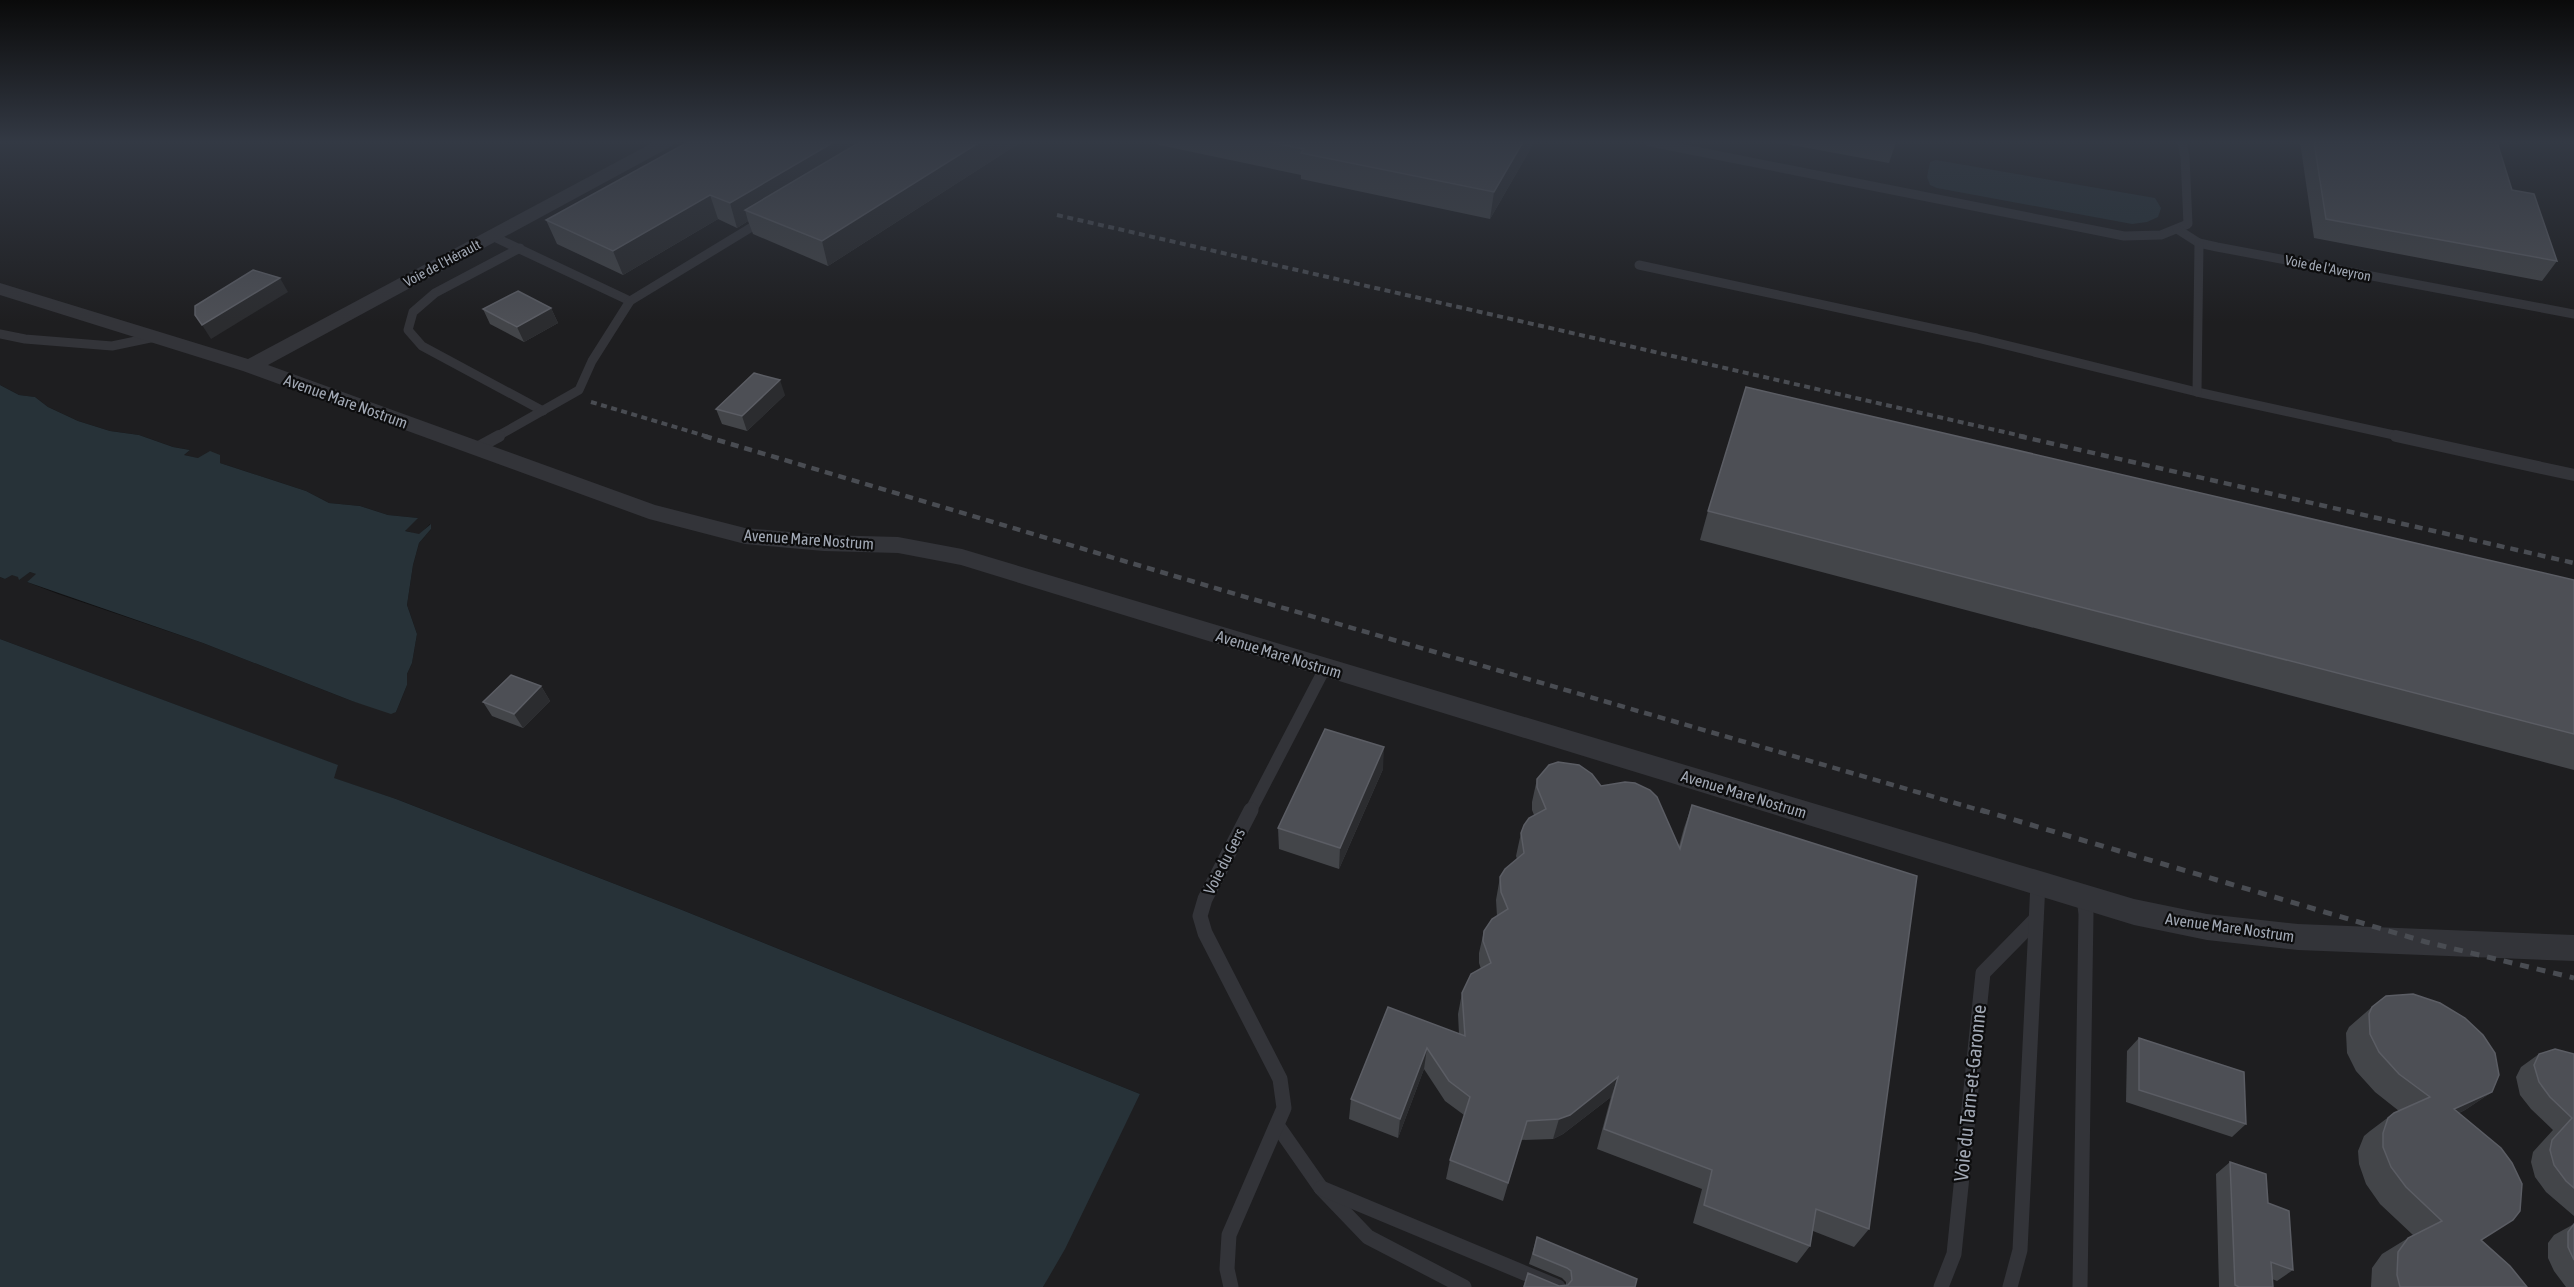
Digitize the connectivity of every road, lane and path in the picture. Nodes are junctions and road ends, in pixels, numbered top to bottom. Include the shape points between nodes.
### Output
1 (555, 202) edge
2 (1953, 202) edge
3 (2187, 202) edge
4 (771, 215) edge
5 (2177, 229) junction
6 (492, 236) junction
7 (2199, 243) junction
8 (520, 248) junction
9 (1639, 265) dead end
10 (0, 289) edge
11 (630, 301) junction
12 (2574, 314) edge
13 (0, 334) edge
14 (155, 337) junction
15 (250, 366) junction
16 (2197, 392) junction
17 (543, 411) junction
18 (477, 448) junction
19 (2574, 475) edge
20 (1325, 668) junction
21 (2038, 883) junction
22 (2084, 897) junction
23 (2037, 919) junction
24 (2574, 948) edge
25 (1277, 1125) junction
26 (1321, 1188) junction
27 (1231, 1287) edge
28 (1464, 1287) edge
29 (1558, 1287) edge
30 (1941, 1287) edge
31 (2010, 1287) edge
32 (2080, 1287) edge

1 - 6 street, Voie de l'Hérault
2 - 5 lane via 2124,236 2161,235
3 - 5 lane via 2188,224
4 - 11 lane
5 - 7 lane, Voie de l'Aveyron
6 - 8 lane
6 - 15 street, Voie de l'Hérault
7 - 12 lane, Voie de l'Aveyron
7 - 16 lane
8 - 11 lane
8 - 17 lane via 435,293 412,312 408,330 422,346
9 - 16 lane via 1977,338
10 - 14 street, Avenue Mare Nostrum
11 - 17 lane via 592,360 579,390
13 - 14 lane via 112,346
14 - 15 street, Avenue Mare Nostrum
15 - 18 street, Avenue Mare Nostrum
16 - 19 lane
17 - 18 lane
18 - 20 street, Avenue Mare Nostrum via 692,523 745,536 898,544 962,557
20 - 21 street, Avenue Mare Nostrum
20 - 25 lane, Voie du Gers via 1204,899 1200,916 1205,933 1280,1079 1284,1108
21 - 22 street, Avenue Mare Nostrum
21 - 23 lane
22 - 24 street, Avenue Mare Nostrum via 2207,927 2298,937
22 - 32 lane
23 - 30 lane, Voie du Tarn-et-Garonne via 1983,973 1954,1254
23 - 31 lane via 2020,1250
25 - 26 lane
25 - 27 lane, Voie du Gers via 1229,1235 1227,1269
26 - 28 lane via 1368,1237
26 - 29 lane

